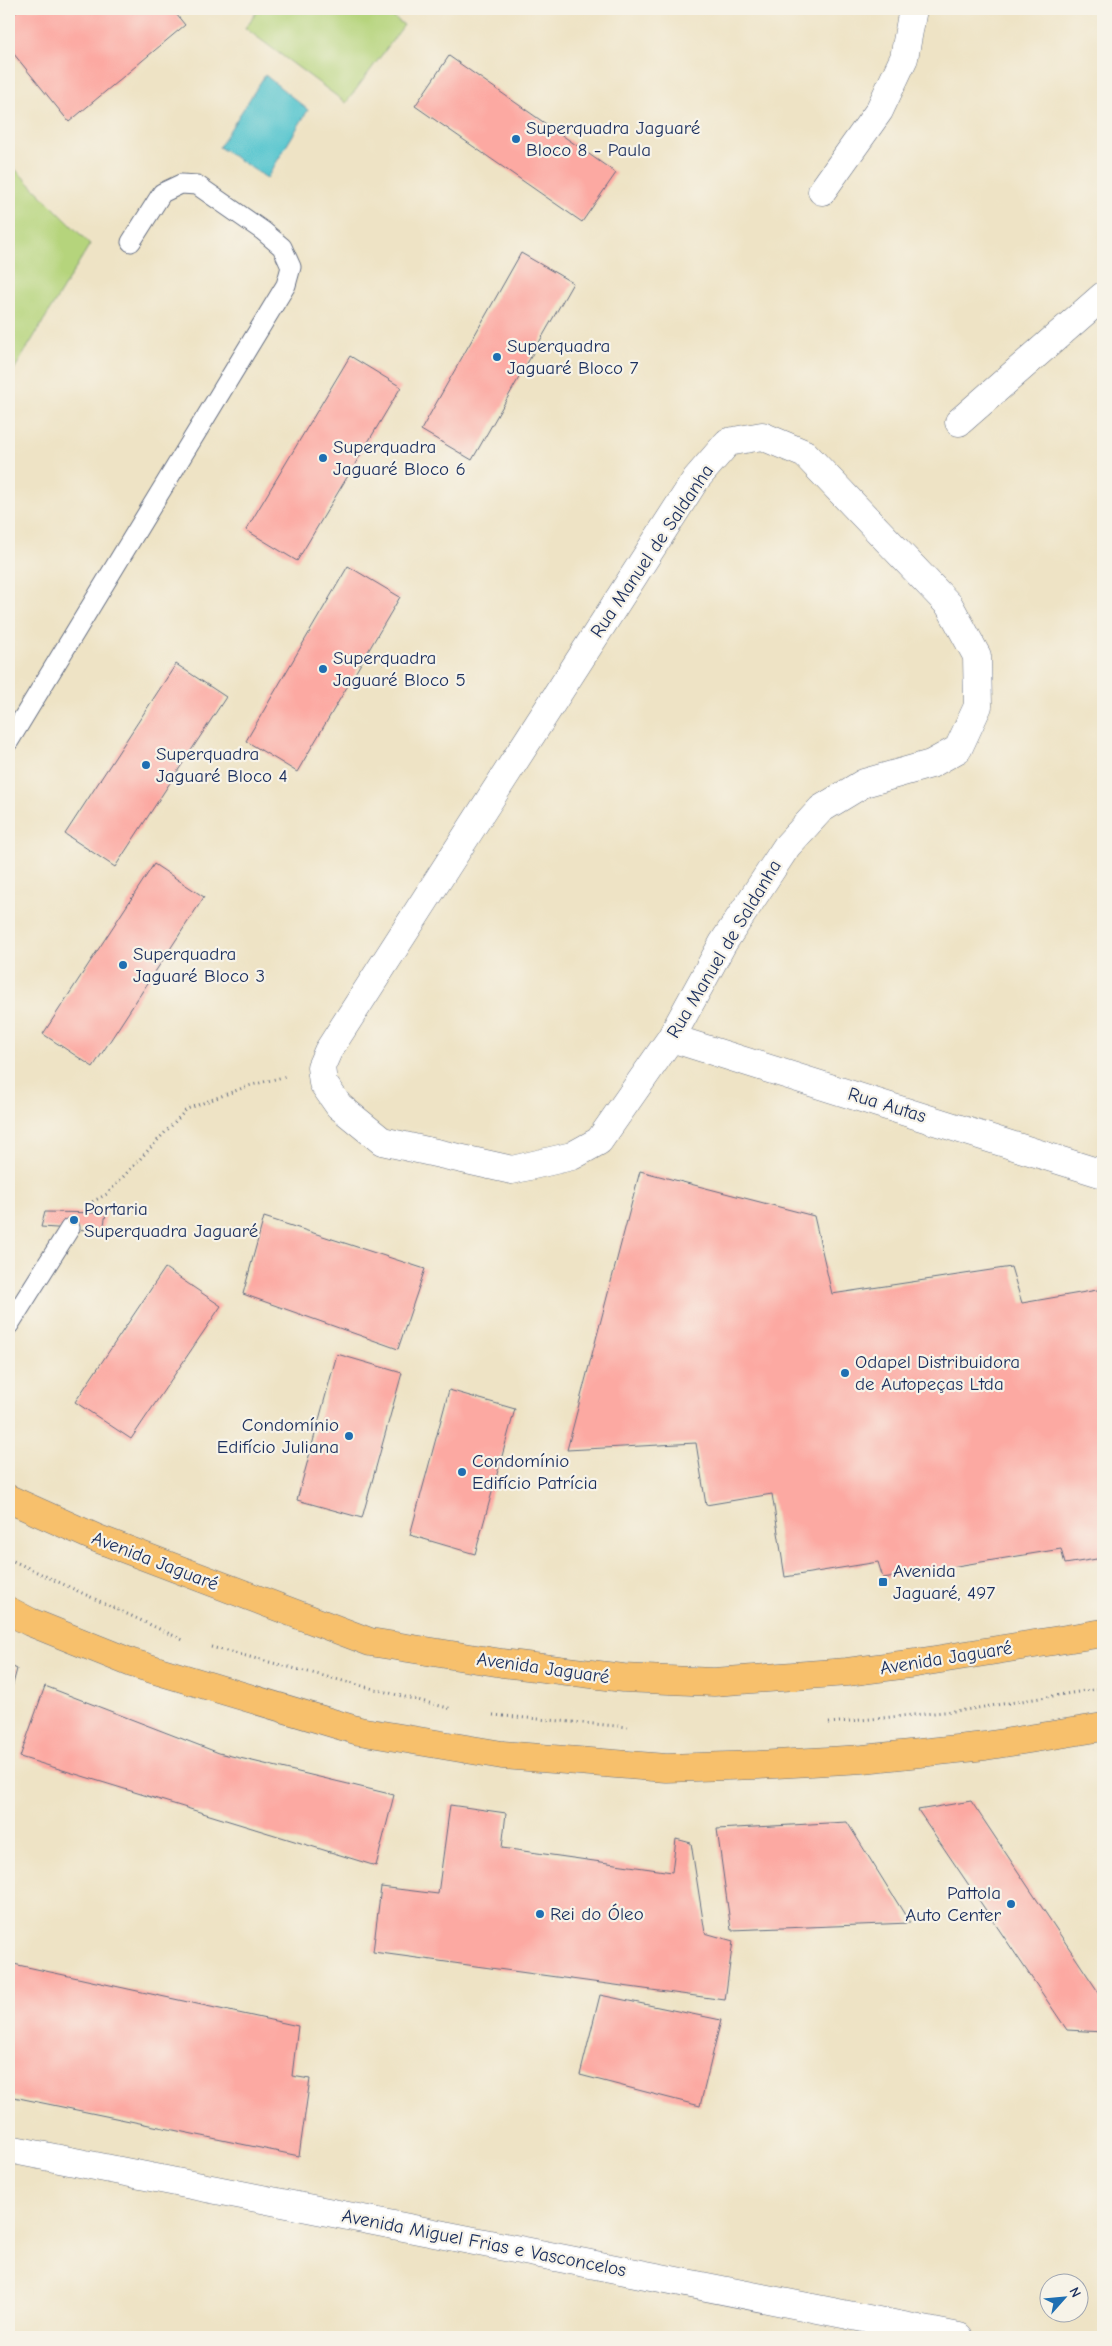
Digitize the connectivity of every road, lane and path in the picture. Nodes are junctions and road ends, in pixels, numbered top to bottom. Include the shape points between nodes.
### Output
1 (913, 9) edge
2 (822, 191) dead end
3 (131, 242) dead end
4 (1103, 296) edge
5 (959, 422) dead end
6 (9, 741) edge
7 (671, 1038) junction
8 (321, 1068) junction
9 (1103, 1174) edge
10 (84, 1206) dead end
11 (70, 1228) dead end
12 (9, 1325) edge
13 (9, 1499) edge
14 (9, 1611) edge
15 (1103, 1633) edge
16 (1103, 1727) edge
17 (9, 2149) edge
18 (960, 2337) edge

1 - 2 street via 904,58 879,111
3 - 6 lane via 162,194 182,184 197,185 282,246 291,267 286,285
4 - 5 street
7 - 8 street, Rua Manuel de Saldanha via 599,1141 572,1156 512,1170 382,1141 339,1106 323,1083
7 - 8 street, Rua Manuel de Saldanha via 723,943 786,846 821,809 864,783 932,764 958,749 978,706 977,656 949,605 805,454 762,436 728,442 696,479 328,1051
7 - 9 street, Rua Autas
8 - 10 path via 248,1086 187,1109 107,1194
11 - 12 lane
13 - 15 highway, Avenida Jaguaré via 105,1542 370,1642 622,1678 714,1682 847,1672
14 - 16 highway via 132,1663 350,1728 502,1755 666,1768 758,1765 863,1760 976,1747
17 - 18 street, Avenida Miguel Frias e Vasconcelos

